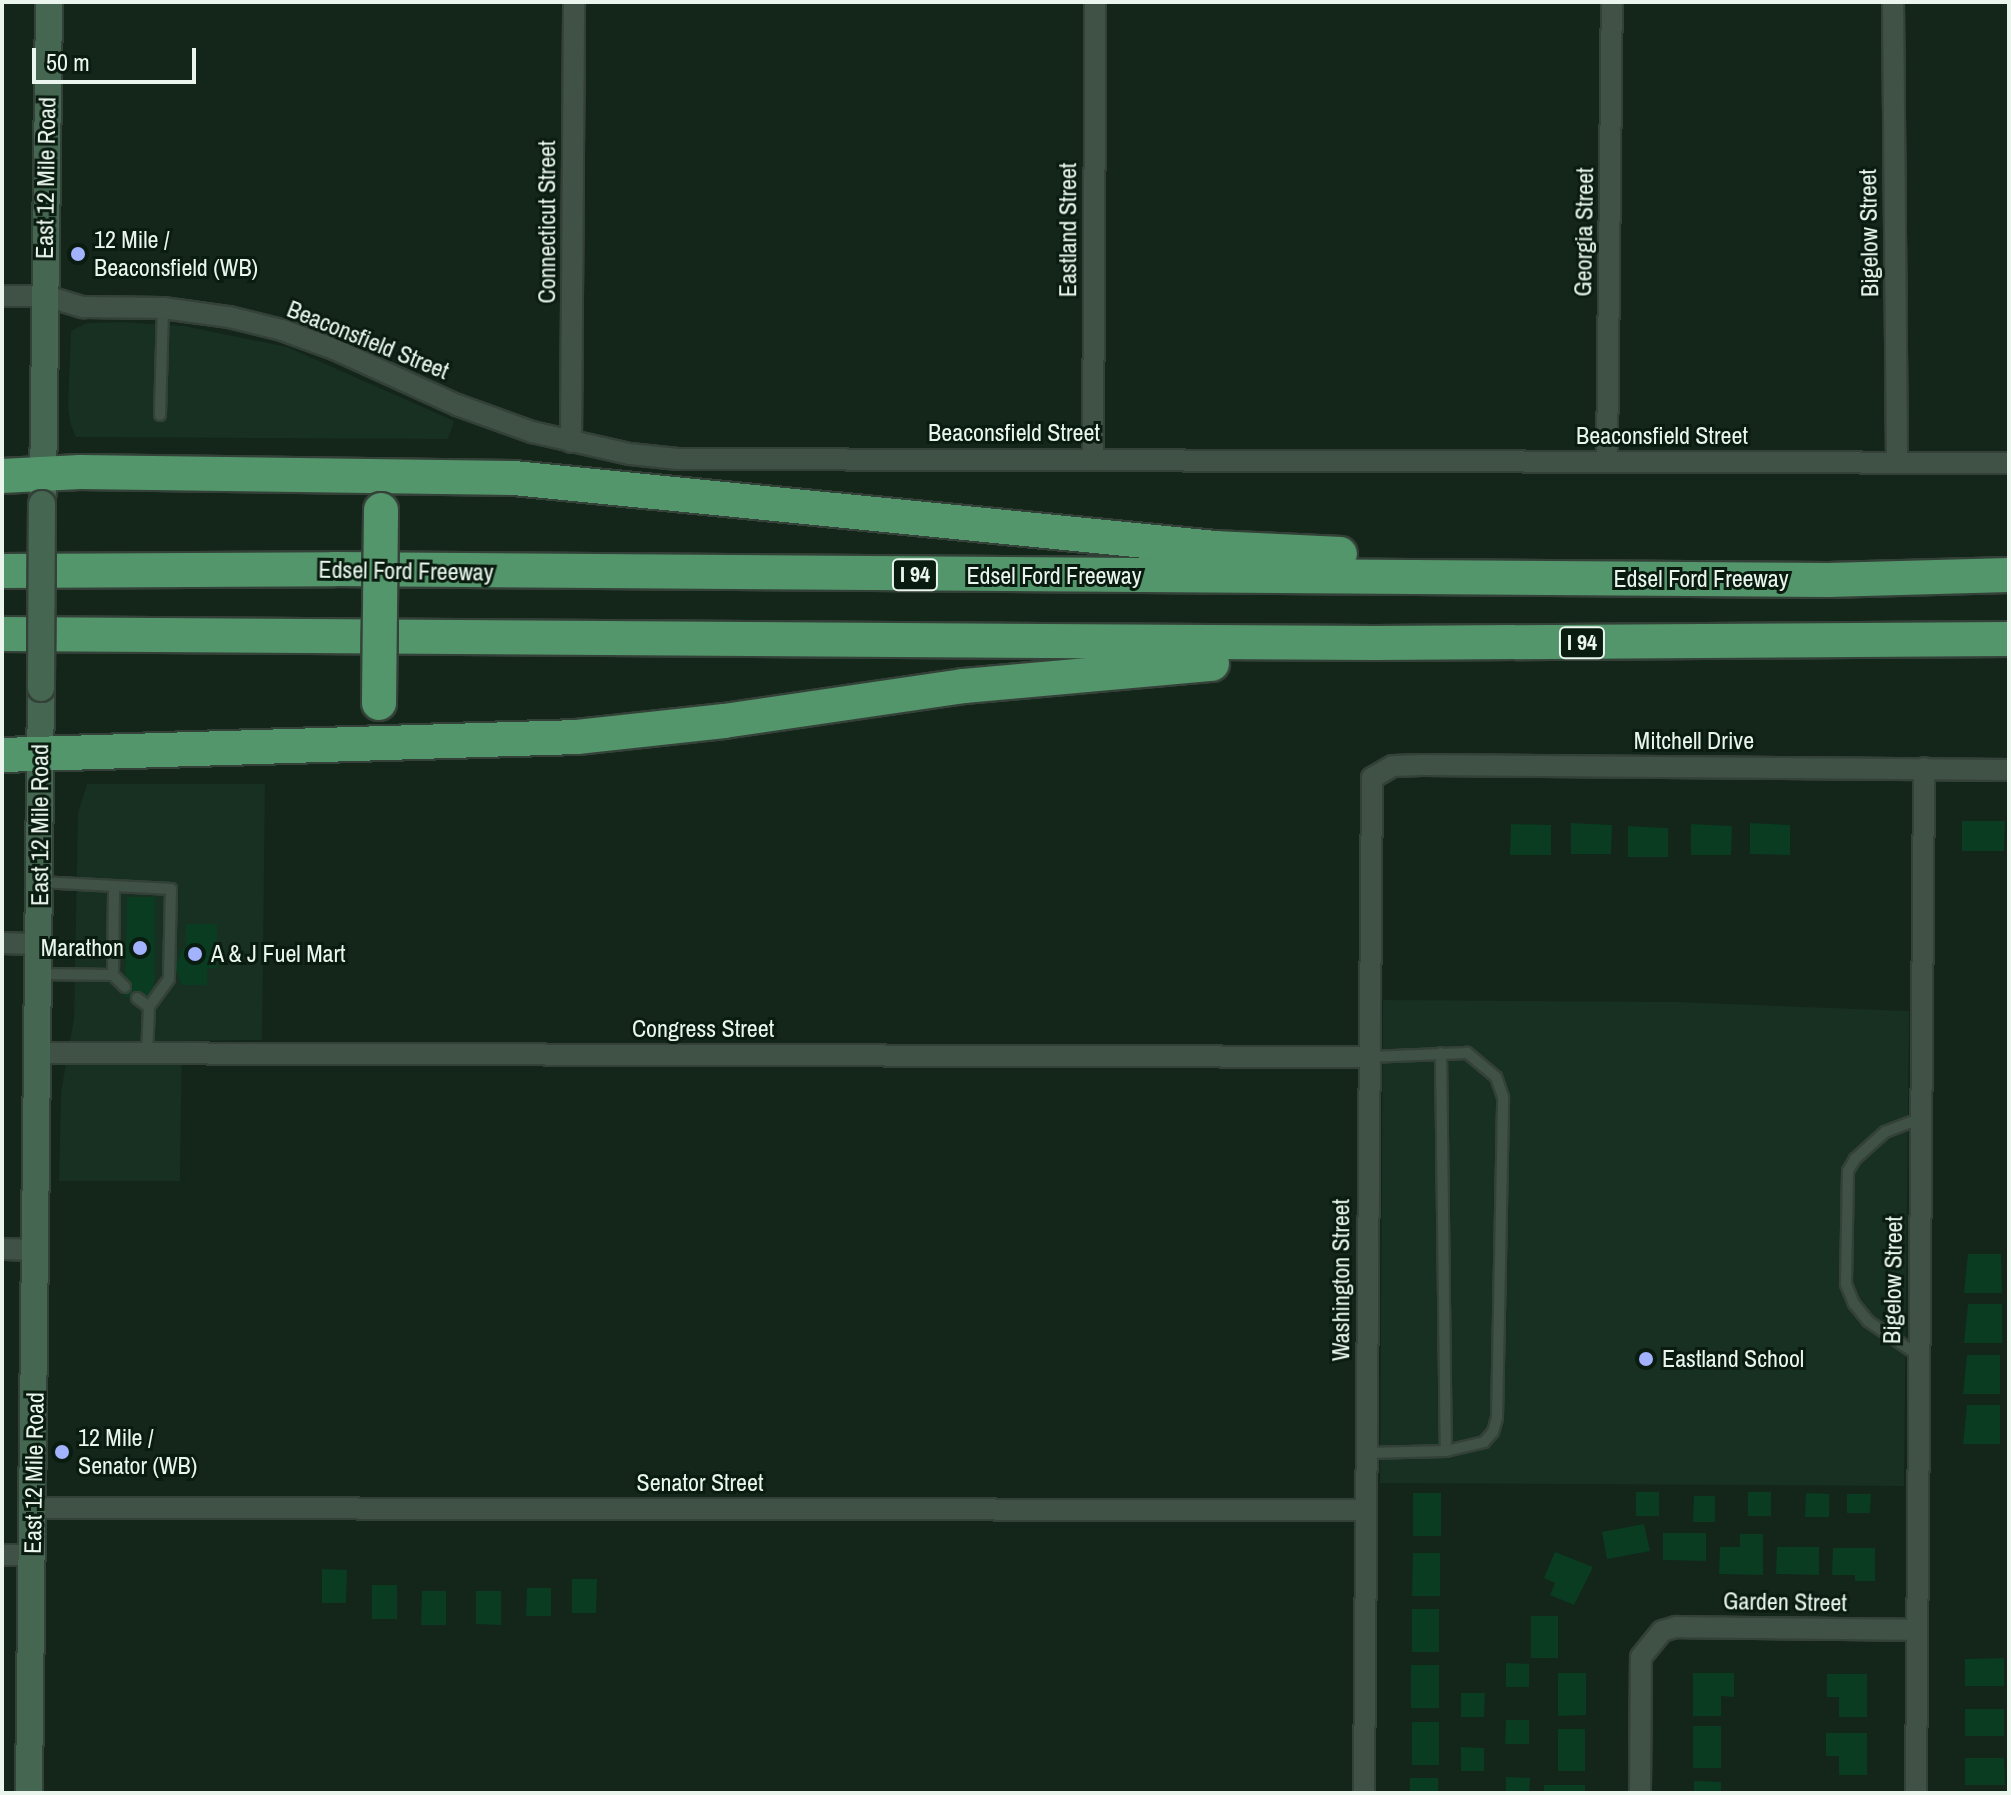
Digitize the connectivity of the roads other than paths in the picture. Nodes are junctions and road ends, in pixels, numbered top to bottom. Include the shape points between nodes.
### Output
1 (49, 2) edge
2 (574, 2) edge
3 (1095, 2) edge
4 (1612, 2) edge
5 (1893, 2) edge
6 (2, 296) edge
7 (46, 296) junction
8 (163, 308) junction
9 (160, 415) dead end
10 (571, 442) junction
11 (1093, 459) junction
12 (1607, 462) junction
13 (1897, 463) junction
14 (2009, 463) edge
15 (357, 474) junction
16 (2, 476) edge
17 (43, 489) junction
18 (2, 571) edge
19 (2009, 575) edge
20 (1828, 580) junction
21 (2, 634) edge
22 (2009, 639) edge
23 (1375, 643) junction
24 (354, 746) junction
25 (2, 755) edge
26 (39, 756) junction
27 (1924, 768) junction
28 (2009, 770) edge
29 (1380, 772) joint
30 (40, 882) junction
31 (114, 887) junction
32 (2, 943) edge
33 (39, 944) junction
34 (39, 974) junction
35 (113, 975) junction
36 (125, 987) dead end
37 (137, 998) dead end
38 (149, 1007) junction
39 (39, 1053) junction
40 (1441, 1053) junction
41 (147, 1055) junction
42 (1367, 1057) junction
43 (1922, 1118) junction
44 (2, 1249) edge
45 (36, 1250) junction
46 (1918, 1355) junction
47 (1446, 1451) junction
48 (1367, 1453) junction
49 (34, 1508) junction
50 (1366, 1510) junction
51 (2, 1555) edge
52 (33, 1555) junction
53 (1917, 1630) junction
54 (29, 1793) edge
55 (1364, 1793) edge
56 (1640, 1793) edge
57 (1916, 1793) edge

1 - 7 main road, East 12 Mile Road
2 - 10 street, Connecticut Street
3 - 11 street, Eastland Street
4 - 12 street, Georgia Street
5 - 13 street, Bigelow Street
6 - 7 street, Beaconsfield Street
7 - 8 street, Beaconsfield Street via 83,307
7 - 17 main road, East 12 Mile Road
8 - 9 lane
8 - 10 street, Beaconsfield Street via 282,330 470,410
10 - 11 street, Beaconsfield Street via 678,459
11 - 12 street, Beaconsfield Street
12 - 13 street, Beaconsfield Street
13 - 14 street, Beaconsfield Street
15 - 17 highway
15 - 20 highway via 555,481 1229,549 1602,557
15 - 24 highway, bridge via 374,489 381,510 379,703 372,728
16 - 17 highway
17 - 26 main road, East 12 Mile Road, bridge
18 - 20 highway, Edsel Ford Freeway / I 94
19 - 20 highway, Edsel Ford Freeway / I 94
21 - 23 highway, I 94
22 - 23 highway, I 94
23 - 24 highway via 1278,661 964,686 634,732
24 - 26 highway
25 - 26 highway
26 - 30 main road, East 12 Mile Road
27 - 28 street, Mitchell Drive
27 - 29 street, Mitchell Drive via 1422,765
27 - 43 street, Bigelow Street
29 - 42 street, Washington Street via 1372,778 1370,795
30 - 31 lane
30 - 33 main road, East 12 Mile Road
31 - 35 lane
31 - 38 lane via 171,889 169,979
32 - 33 street
33 - 34 main road, East 12 Mile Road
34 - 35 lane
34 - 39 main road, East 12 Mile Road
35 - 36 lane
37 - 38 lane
38 - 41 lane
39 - 41 street, Congress Street
39 - 45 main road, East 12 Mile Road
40 - 42 lane
40 - 47 lane
40 - 47 lane via 1467,1053 1484,1063 1503,1097 1497,1418 1484,1442
41 - 42 street, Congress Street
42 - 48 street, Washington Street
43 - 46 street, Bigelow Street
43 - 46 lane via 1885,1132 1855,1159 1848,1171 1847,1214 1846,1284 1854,1304 1868,1321
44 - 45 street
45 - 49 main road, East 12 Mile Road
46 - 53 street, Bigelow Street
47 - 48 lane
48 - 50 street, Washington Street
49 - 50 street, Senator Street
49 - 52 main road, East 12 Mile Road
50 - 55 street, Washington Street
51 - 52 street
52 - 54 main road, East 12 Mile Road
53 - 56 street, Garden Street via 1676,1627 1654,1637 1641,1657
53 - 57 street, Bigelow Street

